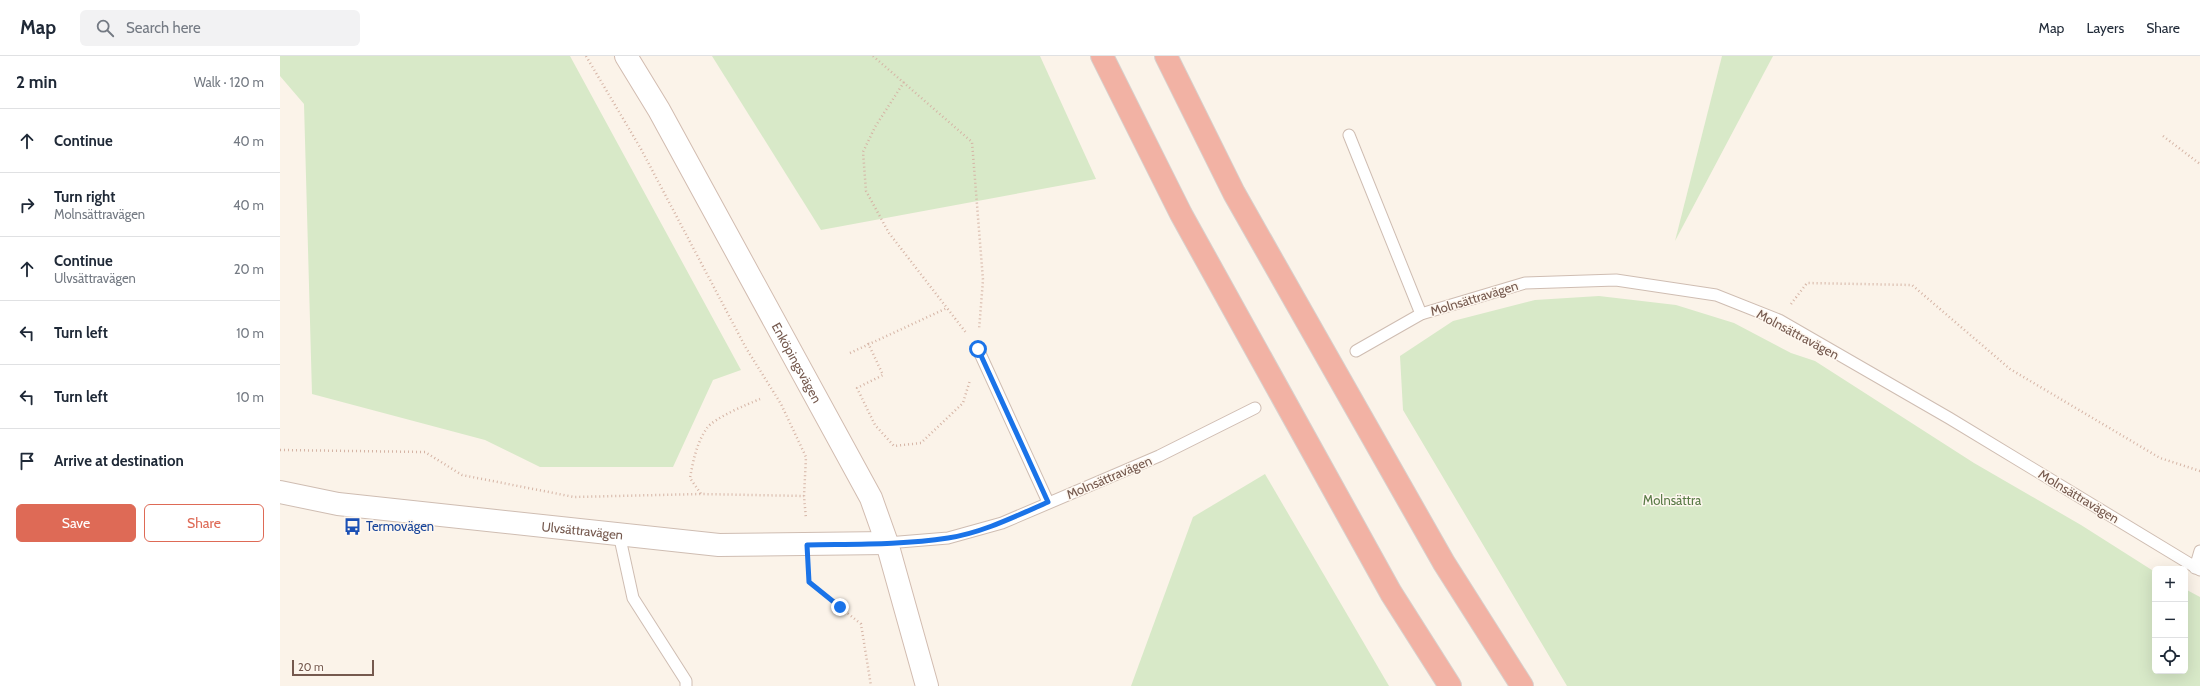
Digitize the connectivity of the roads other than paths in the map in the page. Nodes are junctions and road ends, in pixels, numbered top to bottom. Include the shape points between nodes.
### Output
1 (626, 56) edge
2 (1102, 56) edge
3 (1166, 56) edge
4 (1349, 135) dead end
5 (1421, 314) junction
6 (978, 349) road end
7 (1356, 351) dead end
8 (1255, 408) dead end
9 (280, 492) edge
10 (1048, 502) junction
11 (619, 534) junction
12 (887, 543) junction
13 (2200, 551) edge
14 (2197, 569) edge
15 (686, 686) edge
16 (927, 686) edge
17 (1450, 686) edge
18 (1522, 686) edge

1 - 12 street, Enköpingsvägen via 659,110 871,498
2 - 17 highway via 1188,228 1391,593
3 - 18 highway via 1234,193 1444,563
4 - 5 lane
5 - 7 lane, Molnsättravägen
5 - 14 lane, Molnsättravägen via 1525,283 1616,280 1716,295 1779,320 1949,418
6 - 10 lane
8 - 10 lane, Molnsättravägen via 1152,459
9 - 11 street, Ulvsättravägen via 338,504
10 - 12 lane, Molnsättravägen via 1002,523 948,538
11 - 12 street, Ulvsättravägen via 719,545
11 - 15 lane via 633,598 686,681
12 - 16 street, Enköpingsvägen
13 - 14 lane

